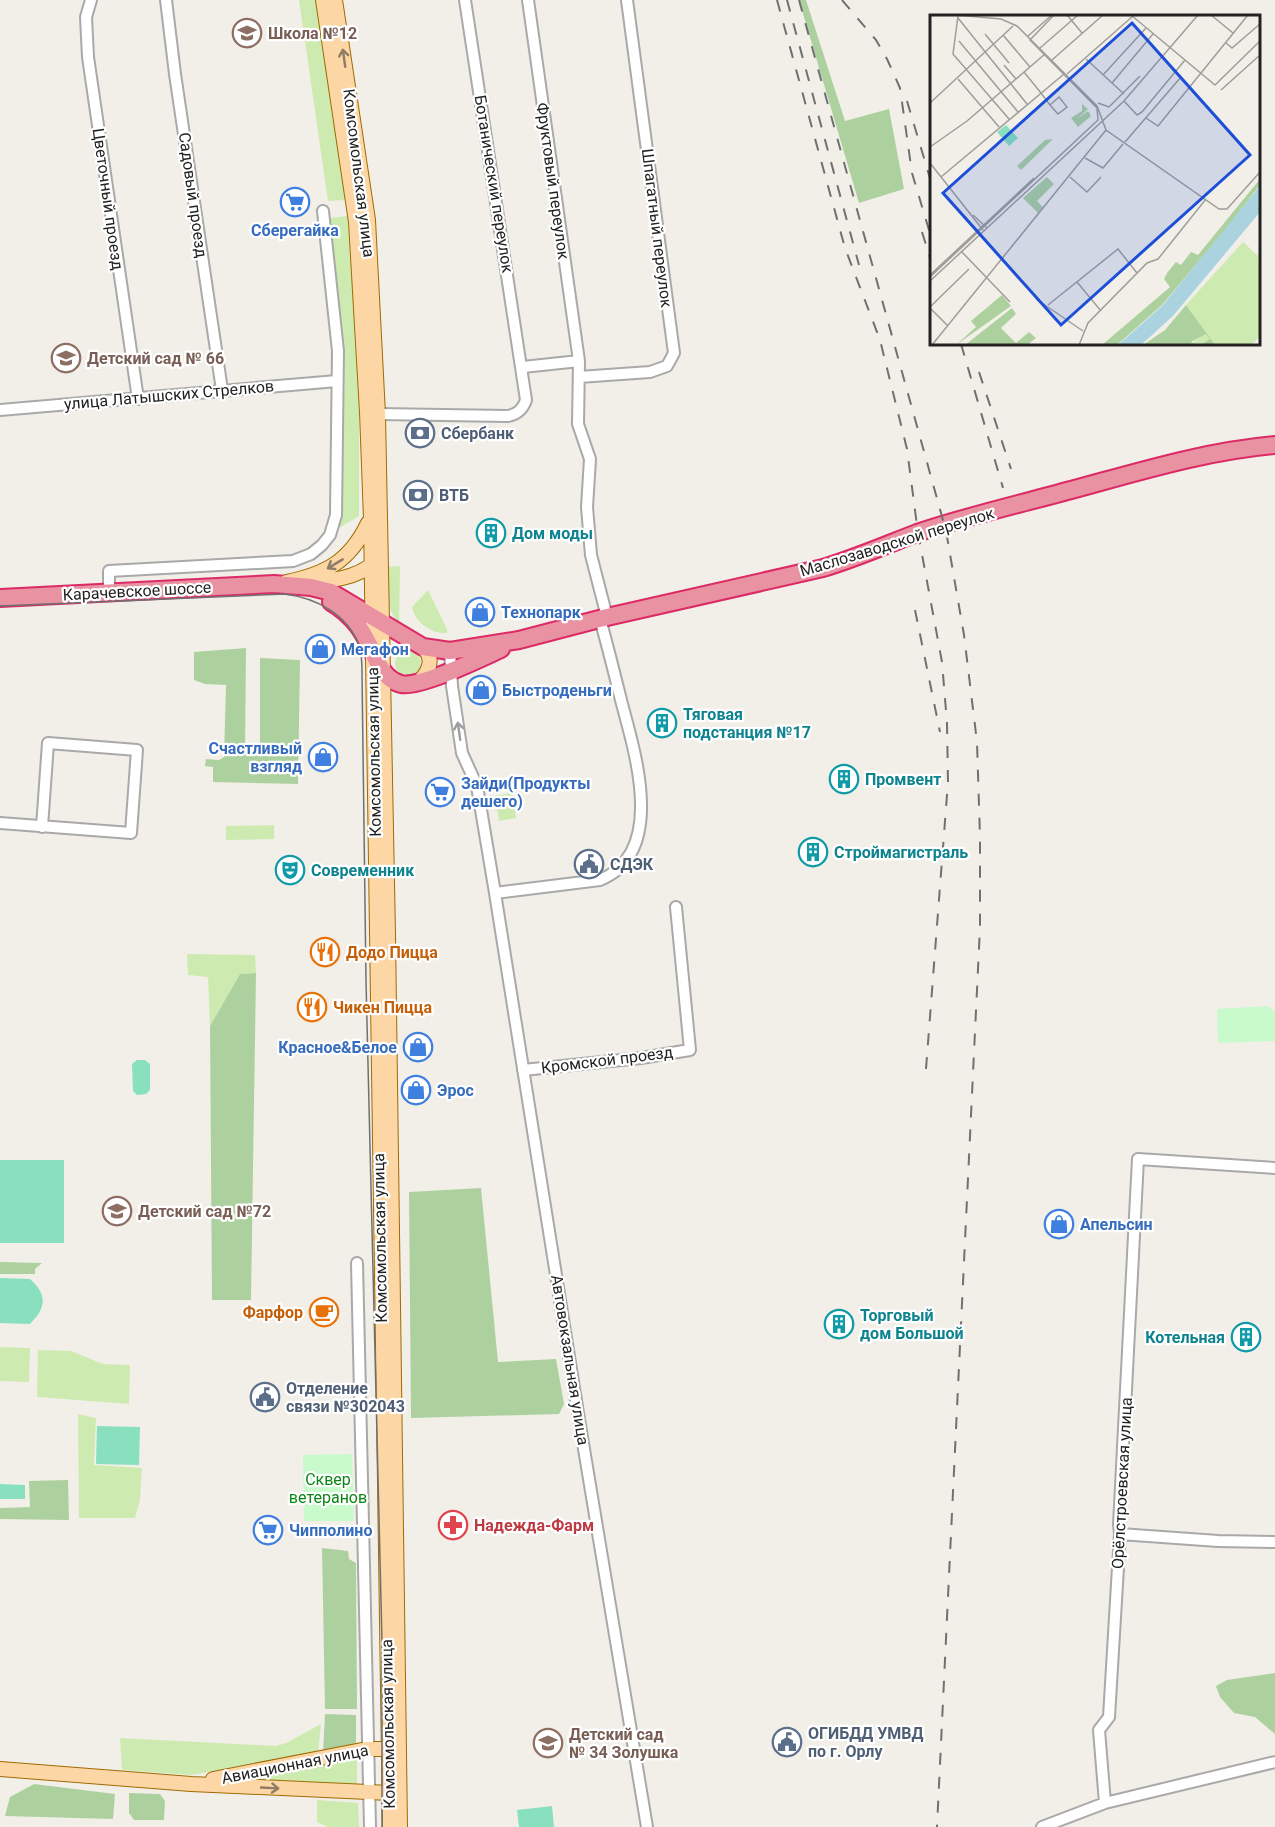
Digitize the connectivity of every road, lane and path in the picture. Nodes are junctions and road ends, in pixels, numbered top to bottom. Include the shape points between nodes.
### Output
1 (91, 0) edge
2 (166, 0) edge
3 (323, 0) edge
4 (335, 0) edge
5 (466, 0) edge
6 (528, 0) edge
7 (627, 0) edge
8 (323, 211) dead end
9 (579, 362) junction
10 (523, 367) junction
11 (579, 377) junction
12 (337, 381) junction
13 (222, 390) junction
14 (138, 399) junction
15 (0, 410) edge
16 (378, 414) junction
17 (1275, 446) edge
18 (371, 519) junction
19 (381, 555) junction
20 (371, 566) junction
21 (274, 584) junction
22 (109, 592) junction
23 (0, 598) edge
24 (377, 618) junction
25 (603, 618) junction
26 (519, 640) junction
27 (416, 644) junction
28 (378, 646) junction
29 (450, 651) junction
30 (451, 670) junction
31 (383, 671) junction
32 (414, 683) junction
33 (384, 711) junction
34 (0, 823) edge
35 (42, 827) junction
36 (495, 893) junction
37 (676, 907) dead end
38 (523, 1070) junction
39 (1275, 1168) edge
40 (357, 1263) dead end
41 (1120, 1534) junction
42 (1275, 1542) edge
43 (367, 1749) junction
44 (394, 1751) junction
45 (1275, 1762) edge
46 (0, 1769) edge
47 (190, 1784) junction
48 (369, 1792) junction
49 (390, 1793) junction
50 (1105, 1803) junction
51 (370, 1827) edge
52 (390, 1827) edge
53 (400, 1827) edge
54 (647, 1827) edge
55 (1042, 1827) edge

1 - 14 street, Цветочный проезд via 86,17 88,57
2 - 13 street, Садовый проезд
3 - 18 main road, Комсомольская улица via 356,222
16 -> 4 main road, Комсомольская улица via 368,220
5 - 10 street, Ботанический переулок
6 - 9 street, Фруктовый переулок
7 - 11 street, Шпагатный переулок via 674,353 667,366 650,372
8 - 12 street via 338,351
9 - 10 street
9 - 11 street, Фруктовый переулок
10 - 16 street, Ботанический переулок via 526,400 515,415
11 - 25 street, Фруктовый переулок via 578,424 590,459 587,507 591,555
12 - 13 street, улица Латышских Стрелков
12 - 22 street via 336,515 322,546 290,561 109,571
13 - 14 street, улица Латышских Стрелков
14 - 15 street, улица Латышских Стрелков
16 - 19 main road, Комсомольская улица
17 - 25 highway, Маслозаводской переулок via 1237,449 1170,464 918,533 823,568
18 - 20 main road, Комсомольская улица
18 -> 21 main road via 355,547 342,560 311,576
19 - 20 main road
19 - 24 main road, Комсомольская улица
20 - 21 main road via 339,579
20 - 24 main road, Комсомольская улица
21 - 22 highway, Карачевское шоссе
21 - 24 highway via 331,592
21 - 28 highway via 314,594 337,606
22 - 23 highway, Карачевское шоссе
24 - 27 highway
24 - 28 main road, Комсомольская улица
25 - 26 highway, Маслозаводской переулок
25 - 36 street via 638,774 641,815 633,849 619,869 600,880
26 - 29 highway, Маслозаводской переулок
26 - 30 highway, Маслозаводской переулок
27 - 28 main road via 393,639
27 - 29 highway, Маслозаводской переулок
27 - 32 main road via 428,652 430,662 429,669
28 - 31 highway, Комсомольская улица
28 - 44 main road, Комсомольская улица via 381,1274
29 - 30 street, Автовокзальная улица
30 - 32 highway, Маслозаводской переулок
36 -> 30 street, Автовокзальная улица via 477,786 462,753
31 - 32 highway via 395,681
31 - 33 main road, Комсомольская улица
32 - 33 main road via 391,696
33 - 44 main road, Комсомольская улица
34 - 35 street
35 - 35 street via 131,833 137,750 48,743
36 - 38 street, Автовокзальная улица
37 - 38 street, Кромской проезд via 690,1050
38 - 54 street, Автовокзальная улица
39 - 41 street, Орёлстроевская улица via 1138,1160
40 - 43 street
41 - 42 street
41 - 50 street, Орёлстроевская улица via 1109,1717 1099,1730
43 - 44 main road, Авиационная улица
43 - 47 main road, Авиационная улица
43 - 48 street
44 - 49 main road, Комсомольская улица
44 - 53 main road, Комсомольская улица
45 - 50 street
46 - 47 main road, Авиационная улица
47 -> 48 main road, Авиационная улица
48 - 49 main road, Авиационная улица
48 - 51 street
49 - 52 main road, Комсомольская улица
50 - 55 street

